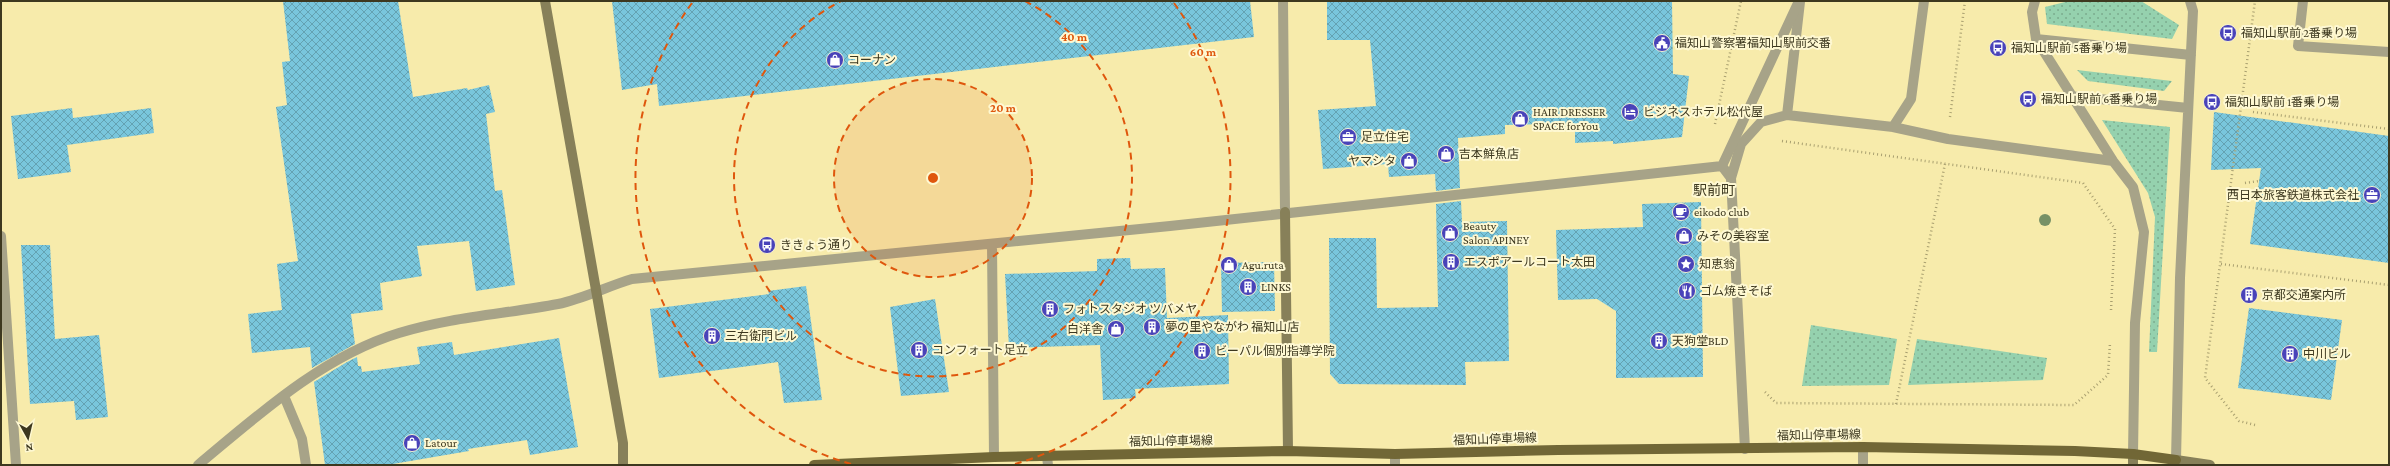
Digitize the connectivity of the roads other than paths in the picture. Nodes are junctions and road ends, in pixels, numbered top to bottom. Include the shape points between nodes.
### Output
1 (545, 1) edge
2 (1283, 1) edge
3 (1800, 1) edge
4 (1924, 1) edge
5 (2035, 1) edge
6 (2190, 1) edge
7 (2303, 1) edge
8 (2036, 39) junction
9 (2389, 52) edge
10 (2191, 55) junction
11 (2070, 96) junction
12 (2188, 108) junction
13 (1786, 115) junction
14 (1893, 127) junction
15 (2114, 161) junction
16 (1722, 166) junction
17 (1731, 178) junction
18 (1285, 212) junction
19 (1, 236) edge
20 (992, 244) junction
21 (596, 290) junction
22 (284, 396) junction
23 (1863, 447) junction
24 (1745, 449) junction
25 (1288, 451) junction
26 (1395, 454) junction
27 (2133, 454) junction
28 (994, 457) junction
29 (1047, 461) edge
30 (2176, 462) edge
31 (842, 464) edge
32 (16, 465) edge
33 (198, 465) edge
34 (306, 465) edge
35 (623, 465) edge
36 (814, 465) edge
37 (1395, 465) edge
38 (1863, 465) edge
39 (2133, 465) edge
40 (2210, 465) edge

1 - 21 street
2 - 18 street
3 - 13 street
3 - 16 street
4 - 14 street via 1911,99
5 - 8 street via 2032,12
6 - 10 street via 2193,11
7 - 9 street via 2298,46
8 - 10 street
8 - 11 street
10 - 12 street
11 - 12 street
11 - 15 street
12 - 30 street via 2180,278
13 - 14 street
13 - 17 street via 1761,122 1741,144
14 - 15 street via 1948,139
15 - 27 street via 2133,187 2144,232 2135,323
16 - 17 street
16 - 18 street
17 - 24 street
18 - 20 street
18 - 25 street
19 - 32 street
20 - 21 street via 632,279
20 - 28 street
21 - 22 street via 570,301 444,322 398,333 341,358
21 - 35 street via 623,443
22 - 33 street
22 - 34 street via 302,439
23 - 24 main road, 福知山停車場線
23 - 27 main road, 福知山停車場線
23 - 38 street
24 - 26 main road, 福知山停車場線
25 - 26 main road, 福知山停車場線
25 - 29 main road, 福知山停車場線
26 - 37 street
27 - 30 main road, 福知山停車場線
27 - 39 street
28 - 29 main road, 福知山停車場線
28 - 31 main road, 福知山停車場線
30 - 40 street
31 - 36 main road, 福知山停車場線

